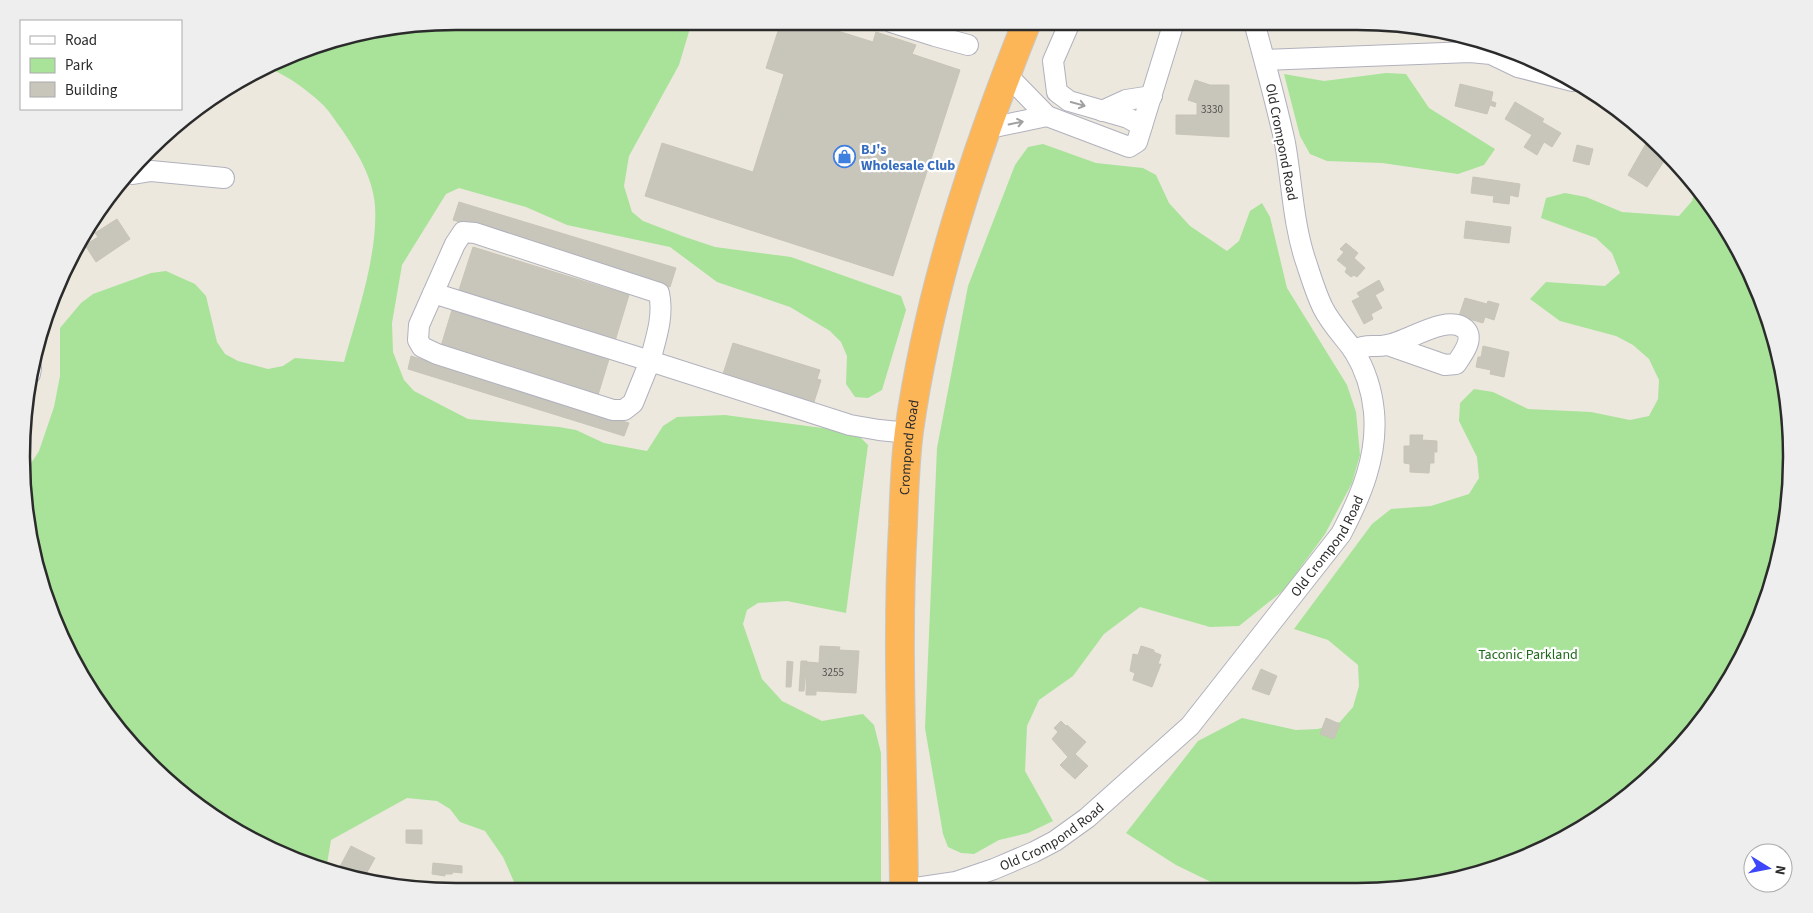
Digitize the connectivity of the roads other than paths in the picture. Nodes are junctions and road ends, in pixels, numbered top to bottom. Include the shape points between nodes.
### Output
1 (916, 30) edge
2 (1024, 30) edge
3 (1067, 30) edge
4 (1172, 30) edge
5 (1256, 30) edge
6 (968, 45) dead end
7 (1265, 60) junction
8 (1006, 74) junction
9 (1544, 74) edge
10 (1152, 96) junction
11 (1102, 111) junction
12 (1047, 116) junction
13 (1142, 126) junction
14 (985, 129) junction
15 (138, 173) edge
16 (224, 178) dead end
17 (433, 292) junction
18 (1388, 346) dead end
19 (1353, 350) junction
20 (650, 361) junction
21 (909, 433) junction
22 (904, 883) edge
23 (950, 883) edge

1 - 6 street
2 - 8 highway, Crompond Road
3 -> 11 street via 1053,61 1057,92 1069,101
4 - 10 street
5 - 7 street, Old Crompond Road
7 - 9 street via 1470,52 1491,54 1518,67
7 - 19 street, Old Crompond Road via 1285,144 1305,260 1323,309
8 - 12 street
8 - 14 highway, Crompond Road
10 - 11 street via 1126,100
10 - 13 street
11 - 13 street via 1128,118
12 - 13 street via 1128,147 1137,142
14 -> 12 street
14 - 21 highway, Crompond Road via 937,290
15 - 16 street via 150,171
17 - 20 street
17 - 20 street via 419,325 418,340 422,347 604,408 624,410 633,403
17 - 20 street via 463,232 475,233 659,293 662,306
18 - 19 street via 1364,345
19 - 23 street, Old Crompond Road via 1367,378 1374,412 1373,449 1357,504 1341,534 1190,726 1087,818 1055,841 1013,861
20 - 21 street via 850,425
21 - 22 highway, Crompond Road via 899,621

